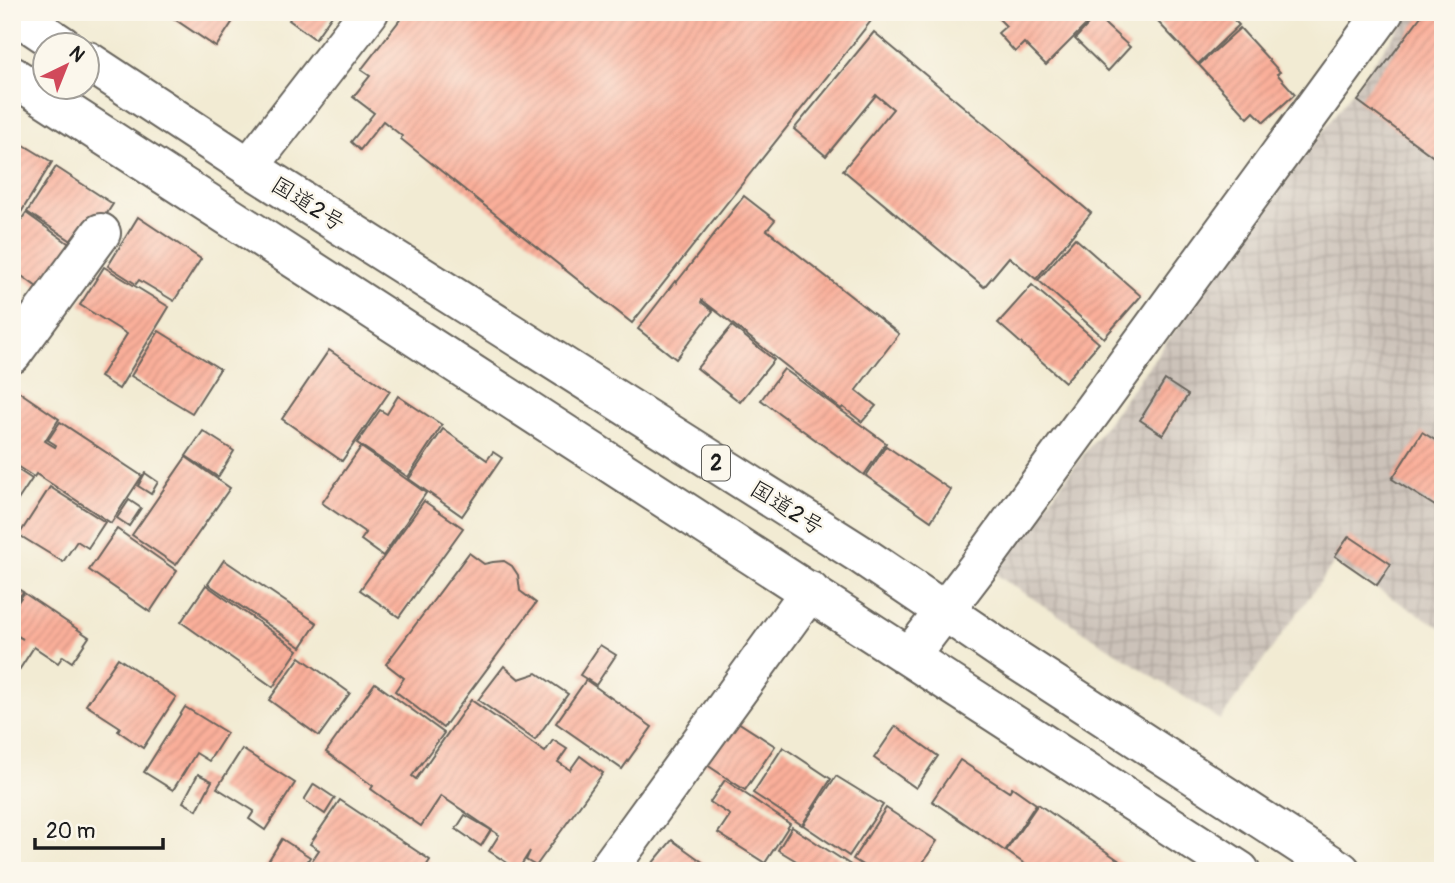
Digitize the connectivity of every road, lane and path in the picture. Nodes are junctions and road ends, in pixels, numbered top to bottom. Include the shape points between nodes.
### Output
1 (12, 12) edge
2 (369, 12) edge
3 (1384, 12) edge
4 (42, 32) edge
5 (102, 70) edge
6 (12, 76) edge
7 (249, 167) junction
8 (101, 233) dead end
9 (12, 355) edge
10 (810, 591) junction
11 (944, 610) junction
12 (910, 656) junction
13 (607, 871) edge
14 (1240, 871) edge
15 (1341, 871) edge

1 - 4 main road
2 - 7 main road
3 - 11 main road
5 - 7 main road, 国道2号 / 2
6 - 10 main road, 2
7 - 11 main road, 国道2号 / 2
8 - 9 main road
10 - 12 main road, 2
10 - 13 main road
11 - 12 main road
11 - 15 main road, 国道2号 / 2
12 - 14 main road, 2

